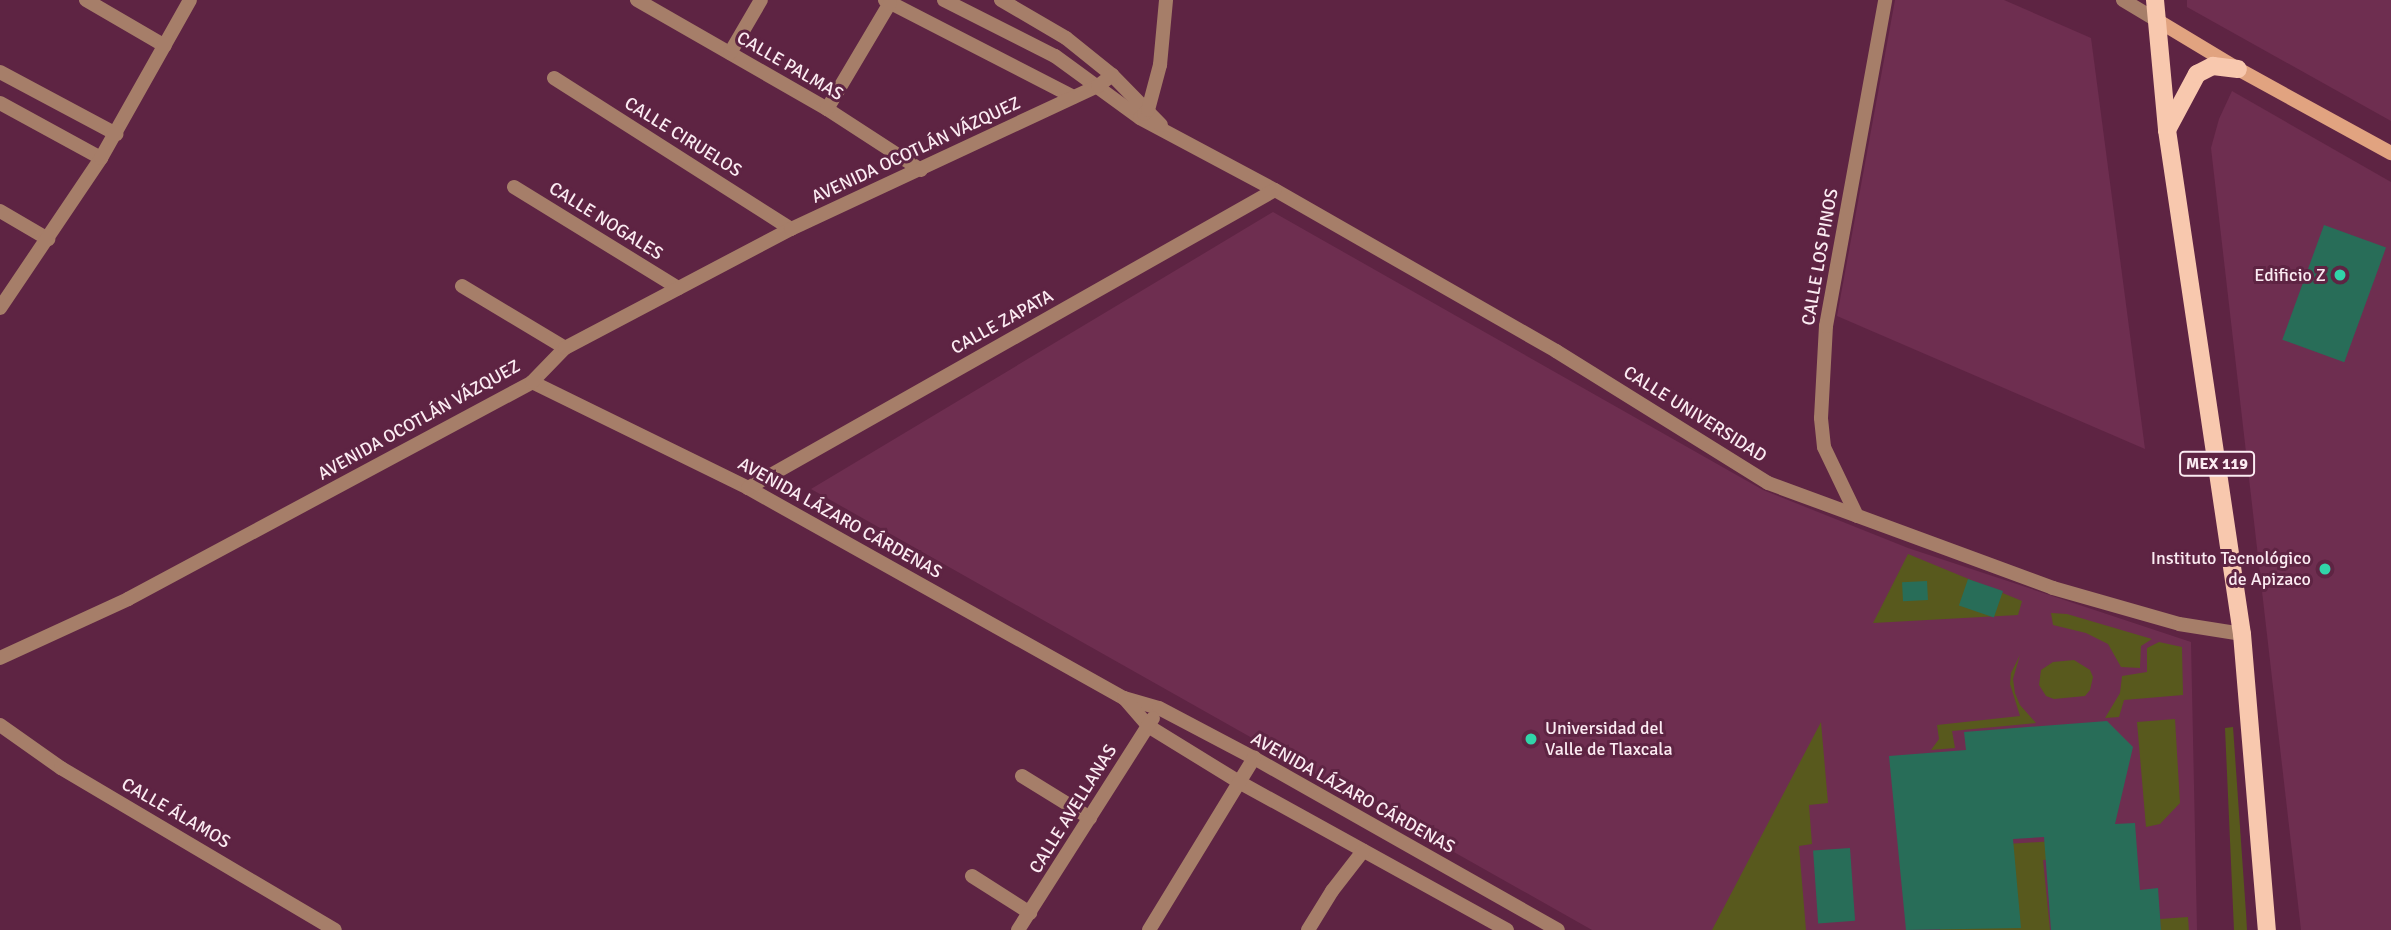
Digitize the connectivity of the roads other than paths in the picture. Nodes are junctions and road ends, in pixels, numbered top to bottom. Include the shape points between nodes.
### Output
1 (86, 0) edge
2 (190, 0) edge
3 (637, 0) edge
4 (761, 0) edge
5 (944, 0) edge
6 (1001, 0) edge
7 (1166, 0) edge
8 (1885, 0) edge
9 (2123, 0) edge
10 (2155, 0) edge
11 (888, 2) edge
12 (2155, 19) junction
13 (165, 46) junction
14 (730, 54) junction
15 (2238, 69) junction
16 (0, 72) edge
17 (1112, 75) junction
18 (554, 78) dead end
19 (1098, 86) junction
20 (1074, 97) junction
21 (0, 103) edge
22 (827, 109) junction
23 (1144, 114) junction
24 (2167, 130) junction
25 (116, 134) junction
26 (2391, 153) edge
27 (101, 158) junction
28 (921, 170) junction
29 (514, 187) dead end
30 (1275, 190) junction
31 (0, 211) edge
32 (791, 229) junction
33 (48, 239) junction
34 (462, 286) dead end
35 (678, 288) junction
36 (0, 308) edge
37 (565, 348) junction
38 (532, 382) junction
39 (748, 488) junction
40 (1857, 516) junction
41 (2242, 634) junction
42 (0, 658) edge
43 (1124, 698) junction
44 (1159, 708) junction
45 (0, 725) edge
46 (1148, 726) junction
47 (1254, 758) junction
48 (1022, 776) dead end
49 (1240, 782) junction
50 (1090, 818) junction
51 (1363, 851) junction
52 (972, 876) dead end
53 (1030, 913) junction
54 (1532, 916) junction
55 (335, 930) edge
56 (1018, 930) edge
57 (1149, 930) edge
58 (1308, 930) edge
59 (1507, 930) edge
60 (1524, 930) edge
61 (1558, 930) edge
62 (2267, 930) edge

1 - 13 street
2 - 13 street
3 - 14 street, CALLE PALMAS
4 - 14 street
5 - 19 street, CALLE UNIVERSIDAD via 1055,56
6 - 17 street, CALLE UNIVERSIDAD via 1066,38
7 - 23 street via 1160,65
8 - 40 street, CALLE LOS PINOS via 1826,326 1821,418 1824,447
9 - 12 street
10 - 12 main road, MEX 119
11 - 20 street
11 - 22 street
12 - 15 main road
12 - 24 main road, MEX 119
13 - 25 street
14 - 22 street, CALLE PALMAS
15 - 24 main road via 2213,66 2197,74
15 - 26 main road
16 - 25 street
17 - 19 street, AVENIDA OCOTLÁN VÁZQUEZ
17 - 23 street, CALLE UNIVERSIDAD
18 - 32 street, CALLE CIRUELOS
19 - 20 street, AVENIDA OCOTLÁN VÁZQUEZ
19 - 23 street, CALLE UNIVERSIDAD
20 - 28 street, AVENIDA OCOTLÁN VÁZQUEZ
21 - 27 street
22 - 28 street, CALLE PALMAS
23 - 30 street, CALLE UNIVERSIDAD via 1167,132
24 - 41 main road, MEX 119
25 - 27 street
27 - 33 street
28 - 32 street, AVENIDA OCOTLÁN VÁZQUEZ
29 - 35 street, CALLE NOGALES
30 - 39 street, CALLE ZAPATA
30 - 40 street, CALLE UNIVERSIDAD via 1556,351 1768,483
31 - 33 street
32 - 35 street, AVENIDA OCOTLÁN VÁZQUEZ
33 - 36 street
34 - 37 street
35 - 37 street, AVENIDA OCOTLÁN VÁZQUEZ
37 - 38 street, AVENIDA OCOTLÁN VÁZQUEZ
38 - 39 street, AVENIDA LÁZARO CÁRDENAS
38 - 42 street, AVENIDA OCOTLÁN VÁZQUEZ via 128,599
39 - 43 street, AVENIDA LÁZARO CÁRDENAS
40 - 41 street, CALLE UNIVERSIDAD via 2053,588 2179,624
41 - 62 main road, MEX 119
43 - 44 street, AVENIDA LÁZARO CÁRDENAS
43 - 46 street, AVENIDA LÁZARO CÁRDENAS
44 - 46 street, CALLE AVELLANAS
44 - 47 street, AVENIDA LÁZARO CÁRDENAS
45 - 55 street, CALLE ÁLAMOS via 61,768
46 - 49 street, AVENIDA LÁZARO CÁRDENAS
46 - 50 street, CALLE AVELLANAS
47 - 49 street
47 - 54 street, AVENIDA LÁZARO CÁRDENAS
48 - 50 street
49 - 51 street, AVENIDA LÁZARO CÁRDENAS
49 - 57 street
50 - 53 street, CALLE AVELLANAS
51 - 58 street
51 - 59 street, AVENIDA LÁZARO CÁRDENAS
52 - 53 street
53 - 56 street, CALLE AVELLANAS
54 - 60 street
54 - 61 street, AVENIDA LÁZARO CÁRDENAS

